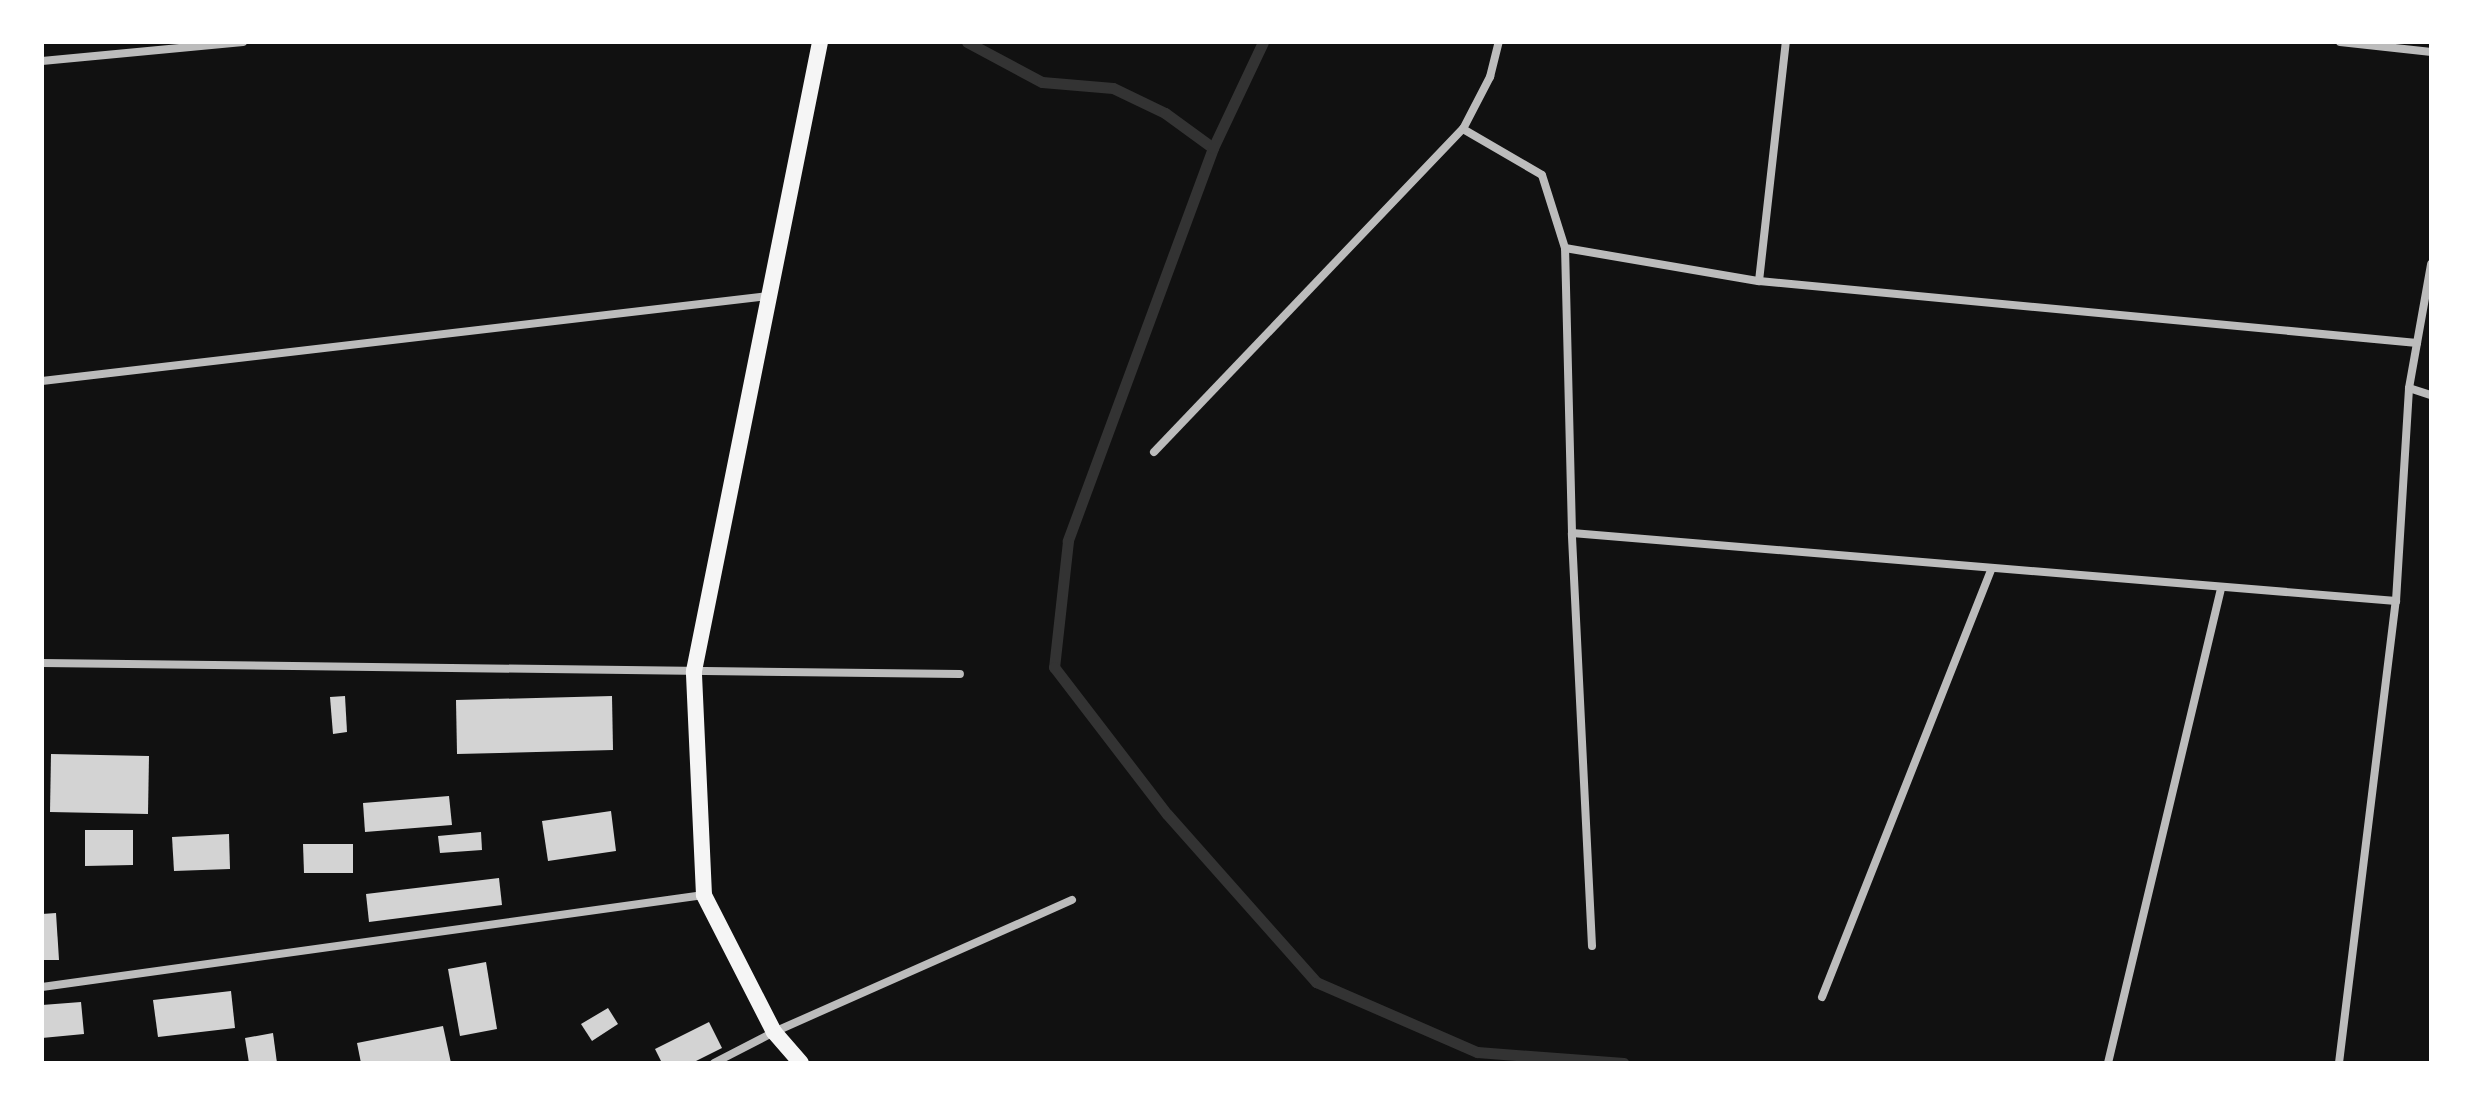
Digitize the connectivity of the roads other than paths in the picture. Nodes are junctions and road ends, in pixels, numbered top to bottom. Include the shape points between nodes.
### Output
1 (243, 42) edge
2 (820, 42) edge
3 (1499, 42) edge
4 (1786, 42) edge
5 (2340, 42) edge
6 (2431, 52) edge
7 (42, 61) edge
8 (1463, 129) junction
9 (1565, 248) junction
10 (2431, 264) edge
11 (1759, 281) junction
12 (769, 296) junction
13 (2417, 343) junction
14 (42, 381) edge
15 (2409, 388) junction
16 (2431, 395) edge
17 (1154, 452) dead end
18 (1572, 533) junction
19 (1992, 568) junction
20 (2221, 588) junction
21 (2396, 601) junction
22 (42, 663) edge
23 (694, 671) junction
24 (960, 674) dead end
25 (704, 895) junction
26 (1072, 900) dead end
27 (1592, 946) dead end
28 (42, 987) edge
29 (1822, 997) dead end
30 (774, 1032) junction
31 (714, 1063) edge
32 (801, 1063) edge
33 (2108, 1063) edge
34 (2339, 1063) edge

1 - 7 street
2 - 12 main road
3 - 8 street via 1490,77
4 - 11 street
5 - 6 street
8 - 9 street via 1542,175
8 - 17 street
9 - 11 street
9 - 18 street
10 - 13 street
11 - 13 street
12 - 14 street
12 - 23 main road
13 - 15 street
15 - 16 street
15 - 21 street
18 - 19 street
18 - 27 street
19 - 20 street
19 - 29 street
20 - 21 street
20 - 33 street
21 - 34 street
22 - 23 street
23 - 24 street
23 - 25 main road
25 - 28 street
25 - 30 main road
26 - 30 street
30 - 31 street
30 - 32 main road

